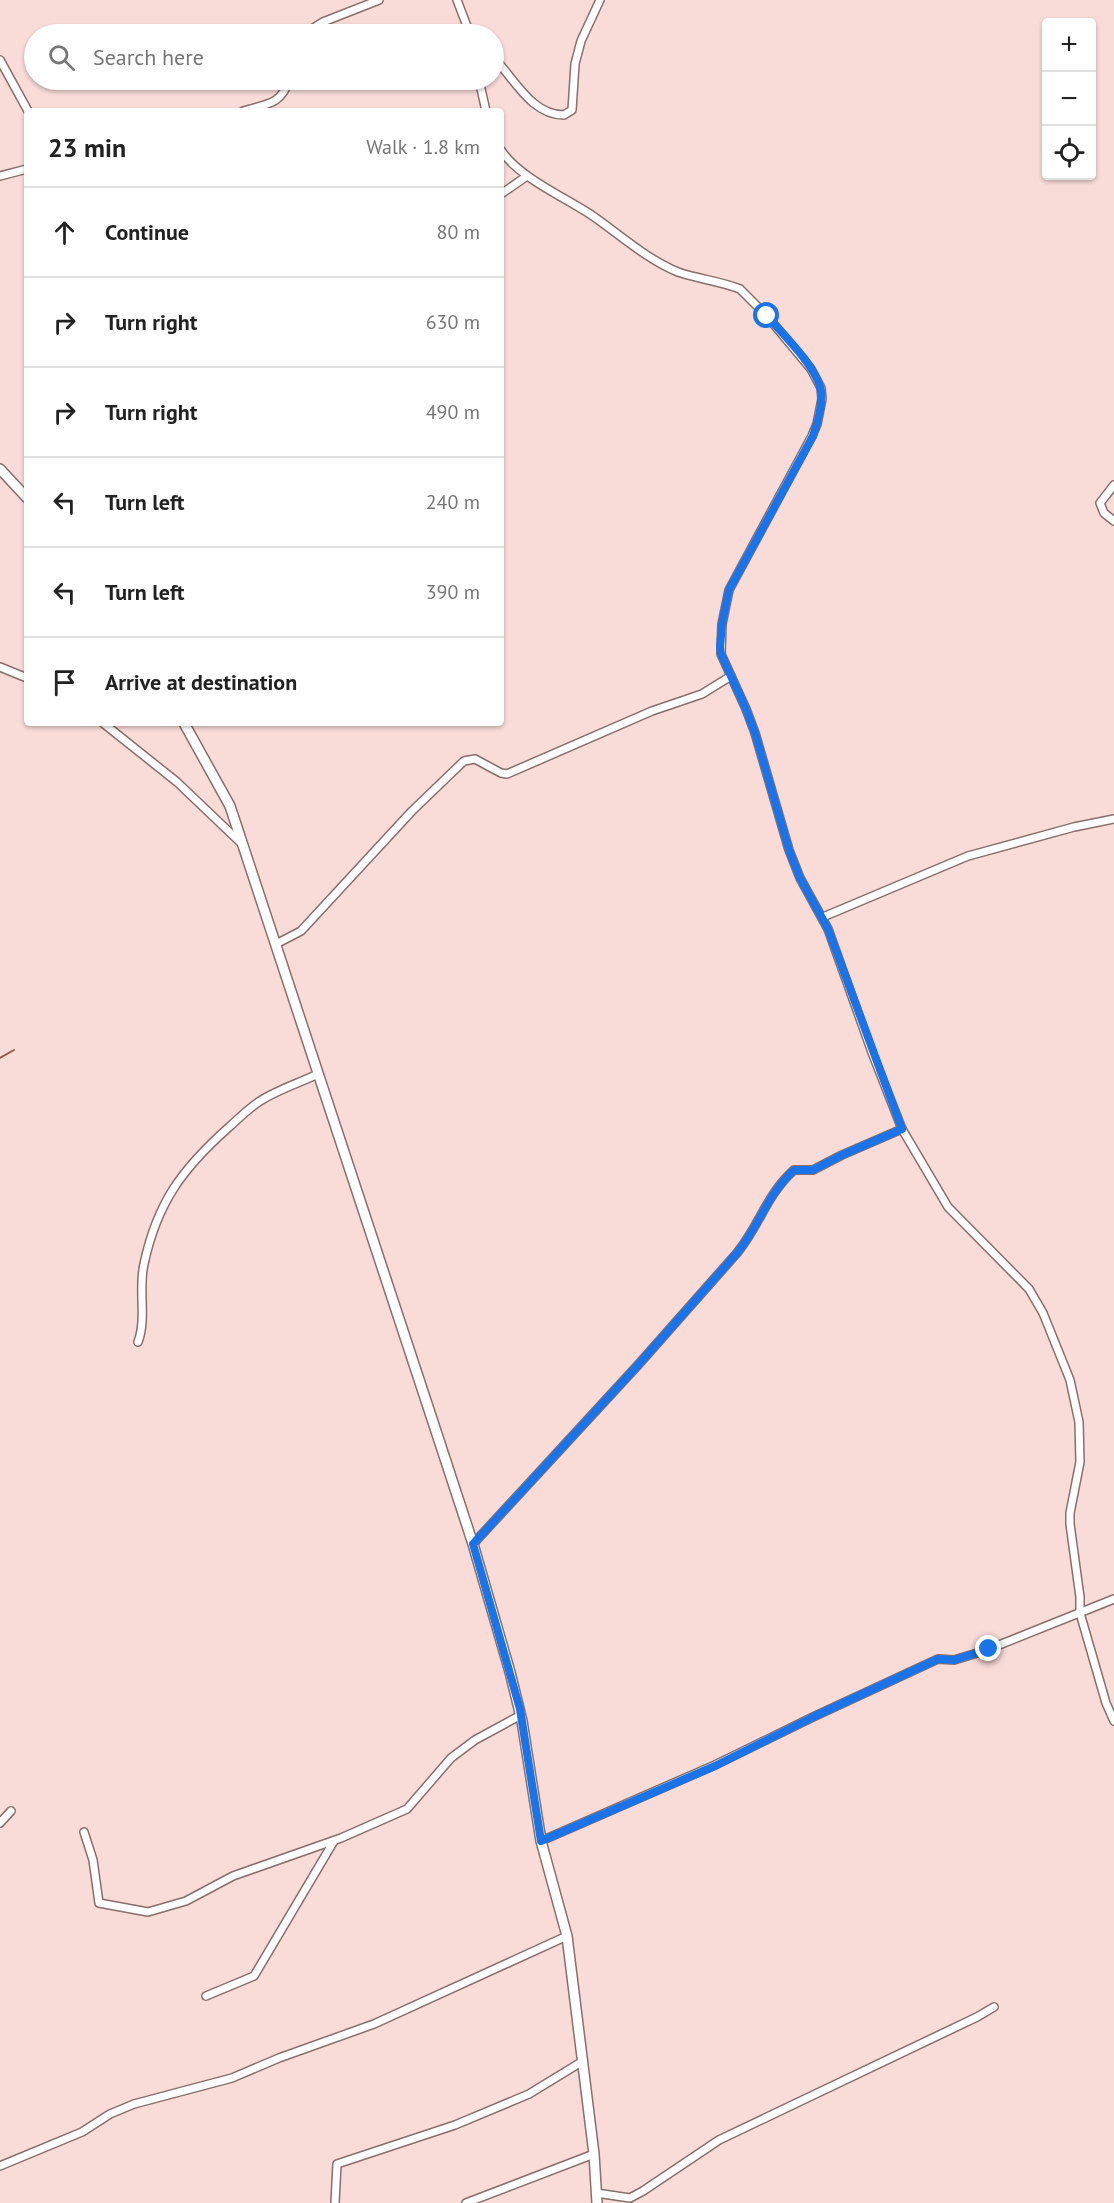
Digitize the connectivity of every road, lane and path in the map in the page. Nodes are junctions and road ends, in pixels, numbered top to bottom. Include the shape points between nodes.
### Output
1 (379, 0) edge
2 (458, 0) edge
3 (600, 0) edge
4 (320, 24) edge
5 (466, 24) edge
6 (0, 60) edge
7 (504, 70) edge
8 (286, 90) edge
9 (481, 90) edge
10 (26, 108) edge
11 (252, 108) edge
12 (485, 108) edge
13 (504, 154) edge
14 (24, 170) edge
15 (0, 176) edge
16 (528, 176) junction
17 (504, 192) edge
18 (0, 469) edge
19 (1114, 485) edge
20 (24, 495) edge
21 (1114, 520) edge
22 (0, 667) edge
23 (730, 676) junction
24 (24, 677) edge
25 (107, 726) edge
26 (186, 726) edge
27 (1114, 819) edge
28 (243, 846) junction
29 (823, 917) junction
30 (276, 944) junction
31 (318, 1074) junction
32 (902, 1129) junction
33 (138, 1341) dead end
34 (473, 1544) junction
35 (1114, 1599) edge
36 (1080, 1613) junction
37 (521, 1715) junction
38 (1114, 1720) edge
39 (11, 1811) dead end
40 (0, 1822) edge
41 (84, 1832) dead end
42 (334, 1840) junction
43 (541, 1841) junction
44 (567, 1936) junction
45 (206, 1996) dead end
46 (994, 2007) dead end
47 (583, 2061) junction
48 (594, 2154) junction
49 (0, 2166) edge
50 (597, 2198) edge
51 (335, 2203) edge
52 (466, 2203) edge

1 - 4 street
2 - 5 street
3 - 7 street via 575,64 572,110 564,115 531,101
6 - 10 street
8 - 11 street via 280,99
9 - 12 street
13 - 16 street
14 - 15 street
16 - 17 street
16 - 23 street via 668,267 740,289 783,334 817,378 822,399 813,436 728,595 720,647
18 - 20 main road
19 - 21 street via 1100,501 1104,513
22 - 24 street
23 - 29 street via 755,733 789,850
23 - 30 street via 702,694 652,711 507,774 475,759 464,761 301,930
25 - 28 street via 177,782
26 - 28 main road via 227,798
27 - 29 street via 968,856
28 - 30 main road
29 - 32 street
30 - 31 main road
31 - 33 street via 256,1104 212,1142 172,1188 152,1232 143,1267
31 - 34 main road
32 - 34 street via 813,1170 794,1170 781,1182 737,1253
32 - 36 street via 948,1207 1029,1289 1070,1380 1079,1432 1079,1473 1070,1524
34 - 37 main road
35 - 36 street
36 - 38 street
36 - 43 street via 970,1655 938,1659 715,1766
37 - 42 street via 451,1758 407,1809
37 - 43 main road
39 - 40 street
41 - 42 street via 93,1860 99,1903 148,1912 186,1901 233,1876
42 - 45 street via 254,1976
43 - 44 main road
44 - 47 main road
44 - 49 street via 374,2025 232,2078 134,2104 82,2132
46 - 50 street via 719,2140 643,2192 630,2198
47 - 48 main road
47 - 51 street via 529,2094 455,2125 337,2164
48 - 50 main road
48 - 52 street

